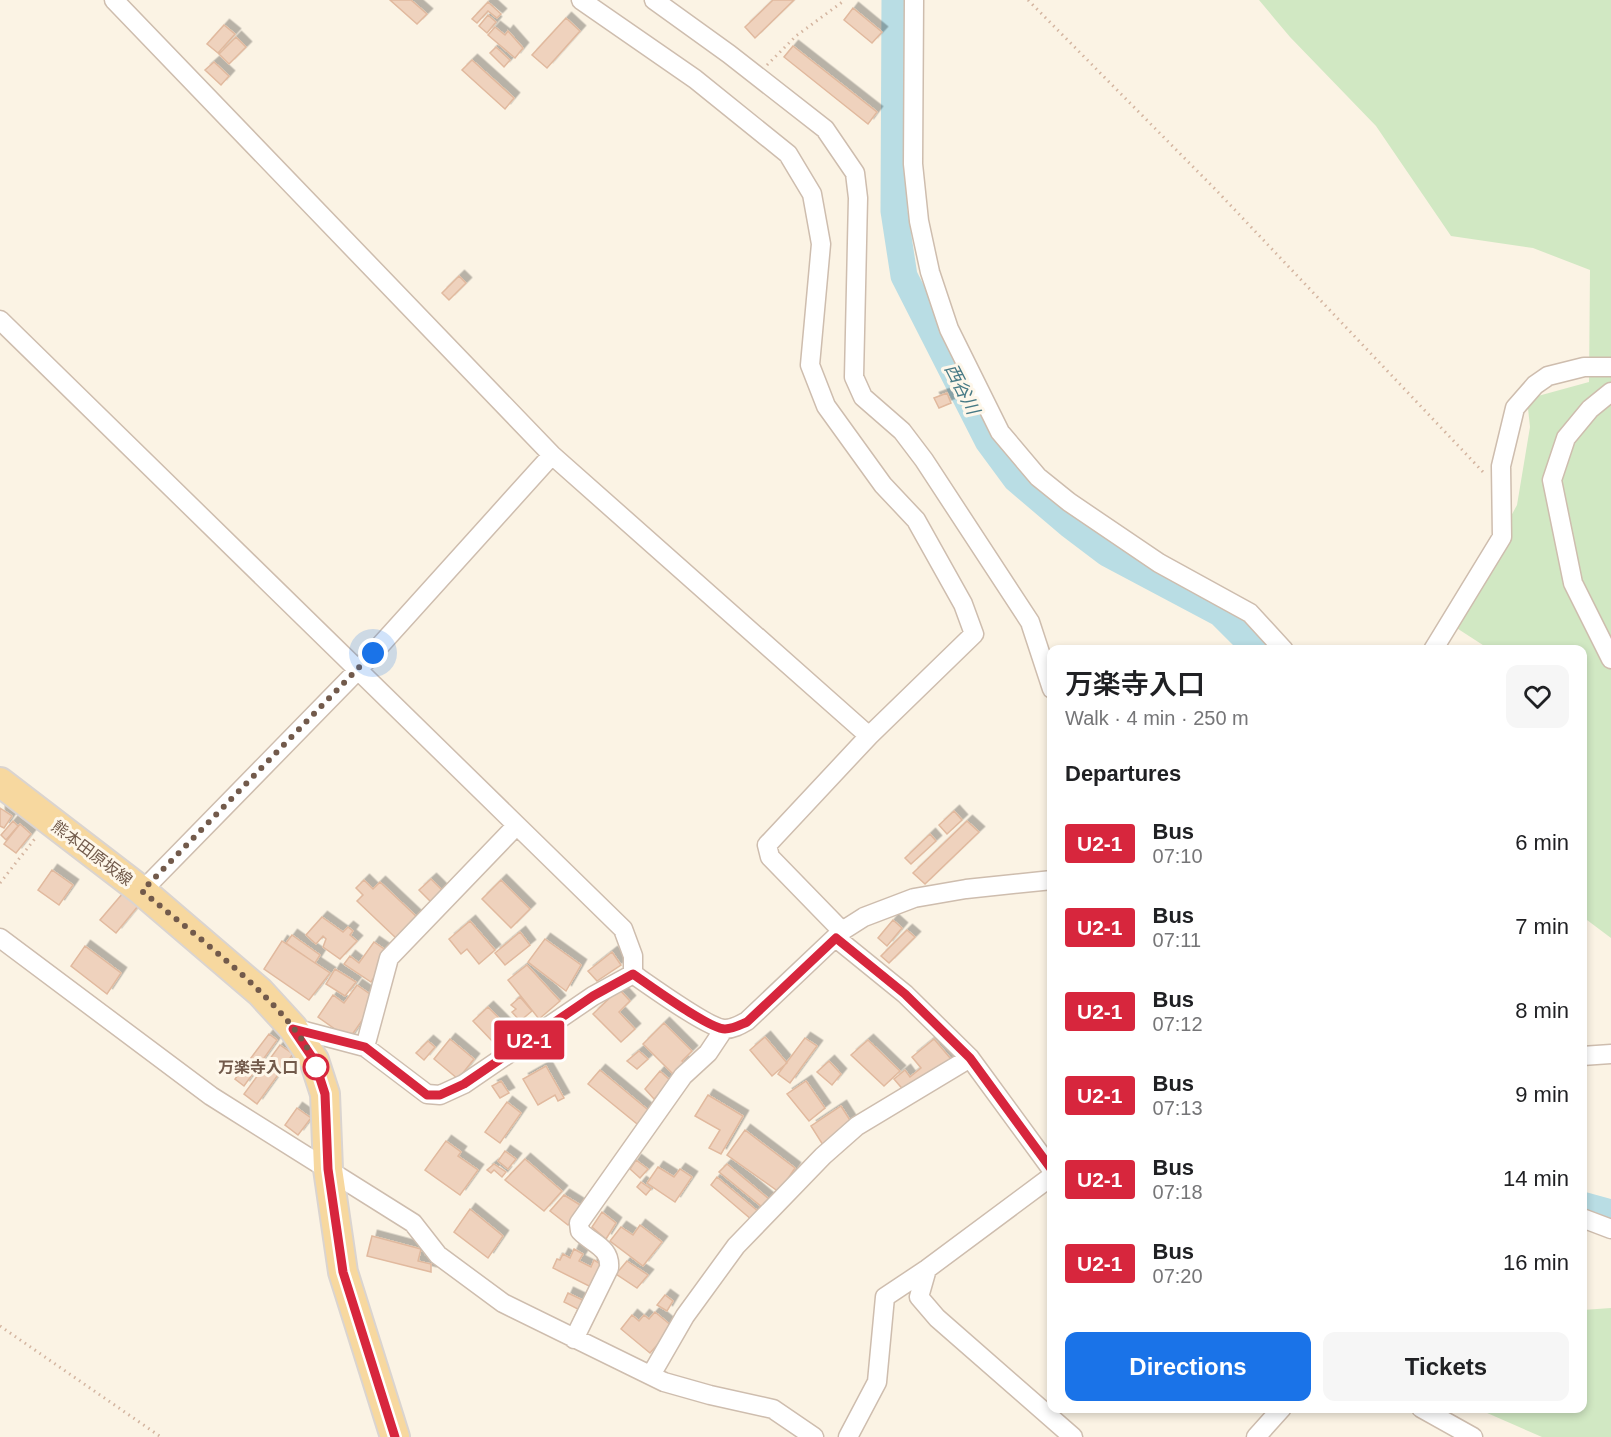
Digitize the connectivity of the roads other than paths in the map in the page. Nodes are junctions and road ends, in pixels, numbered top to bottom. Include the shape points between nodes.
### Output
1 (114, 0) edge
2 (581, 0) edge
3 (654, 0) edge
4 (914, 0) edge
5 (0, 320) edge
6 (1611, 367) edge
7 (1611, 392) edge
8 (552, 455) junction
9 (1279, 645) edge
10 (1436, 645) edge
11 (1611, 659) edge
12 (358, 670) junction
13 (1047, 674) edge
14 (869, 735) junction
15 (0, 782) edge
16 (516, 826) junction
17 (1047, 881) edge
18 (142, 891) junction
19 (839, 935) junction
20 (0, 938) edge
21 (633, 974) junction
22 (293, 1029) junction
23 (724, 1029) junction
24 (365, 1047) junction
25 (1611, 1053) edge
26 (1587, 1055) edge
27 (970, 1058) junction
28 (1047, 1163) edge
29 (328, 1169) junction
30 (1047, 1180) edge
31 (1587, 1220) edge
32 (1611, 1229) edge
33 (927, 1269) junction
34 (574, 1339) junction
35 (651, 1375) junction
36 (1278, 1413) edge
37 (1430, 1413) edge
38 (395, 1437) edge
39 (814, 1437) edge
40 (848, 1437) edge
41 (1073, 1437) edge
42 (1256, 1437) edge
43 (1473, 1437) edge

1 - 8 street
2 - 14 street via 695,79 788,154 812,194 821,244 810,365 826,406 883,485 916,520 963,604 974,634
3 - 13 street via 825,129 855,173 858,198 854,377 863,397 902,431 924,460 1024,613
4 - 9 street via 913,164 919,220 930,272 949,329 1000,432 1038,477 1069,502 1159,563 1250,613
5 - 12 street
6 - 10 street via 1584,367 1548,376 1515,408 1501,466 1502,537
7 - 11 street via 1590,409 1566,438 1552,480 1573,583
8 - 12 street
8 - 14 street
12 - 16 street
12 - 18 street
14 - 19 street via 767,845 770,857
15 - 18 main road, 熊本田原坂線
16 - 21 street via 623,929 633,956
16 - 24 street via 389,958
17 - 19 street via 915,898 864,917
18 - 22 main road, 熊本田原坂線 via 260,992
19 - 23 street via 747,1022
19 - 27 street
20 - 29 street via 211,1096
21 - 23 street
21 - 24 street via 593,996 464,1084 440,1095 427,1095
22 - 24 street
22 - 29 main road, 熊本田原坂線 via 314,1060 325,1094
23 - 34 street via 708,1053 683,1076 579,1223 580,1231 604,1249 609,1268
25 - 26 street
27 - 28 street
27 - 35 street via 857,1126 823,1156 736,1246 685,1316
29 - 34 street via 413,1223 438,1255 503,1303
29 - 38 main road, 熊本田原坂線 via 343,1272
30 - 33 street
31 - 32 street
33 - 40 street via 885,1297 877,1382
33 - 41 street via 919,1297 937,1318
34 - 35 street
35 - 39 street via 710,1395 773,1409
36 - 42 street
37 - 43 street

